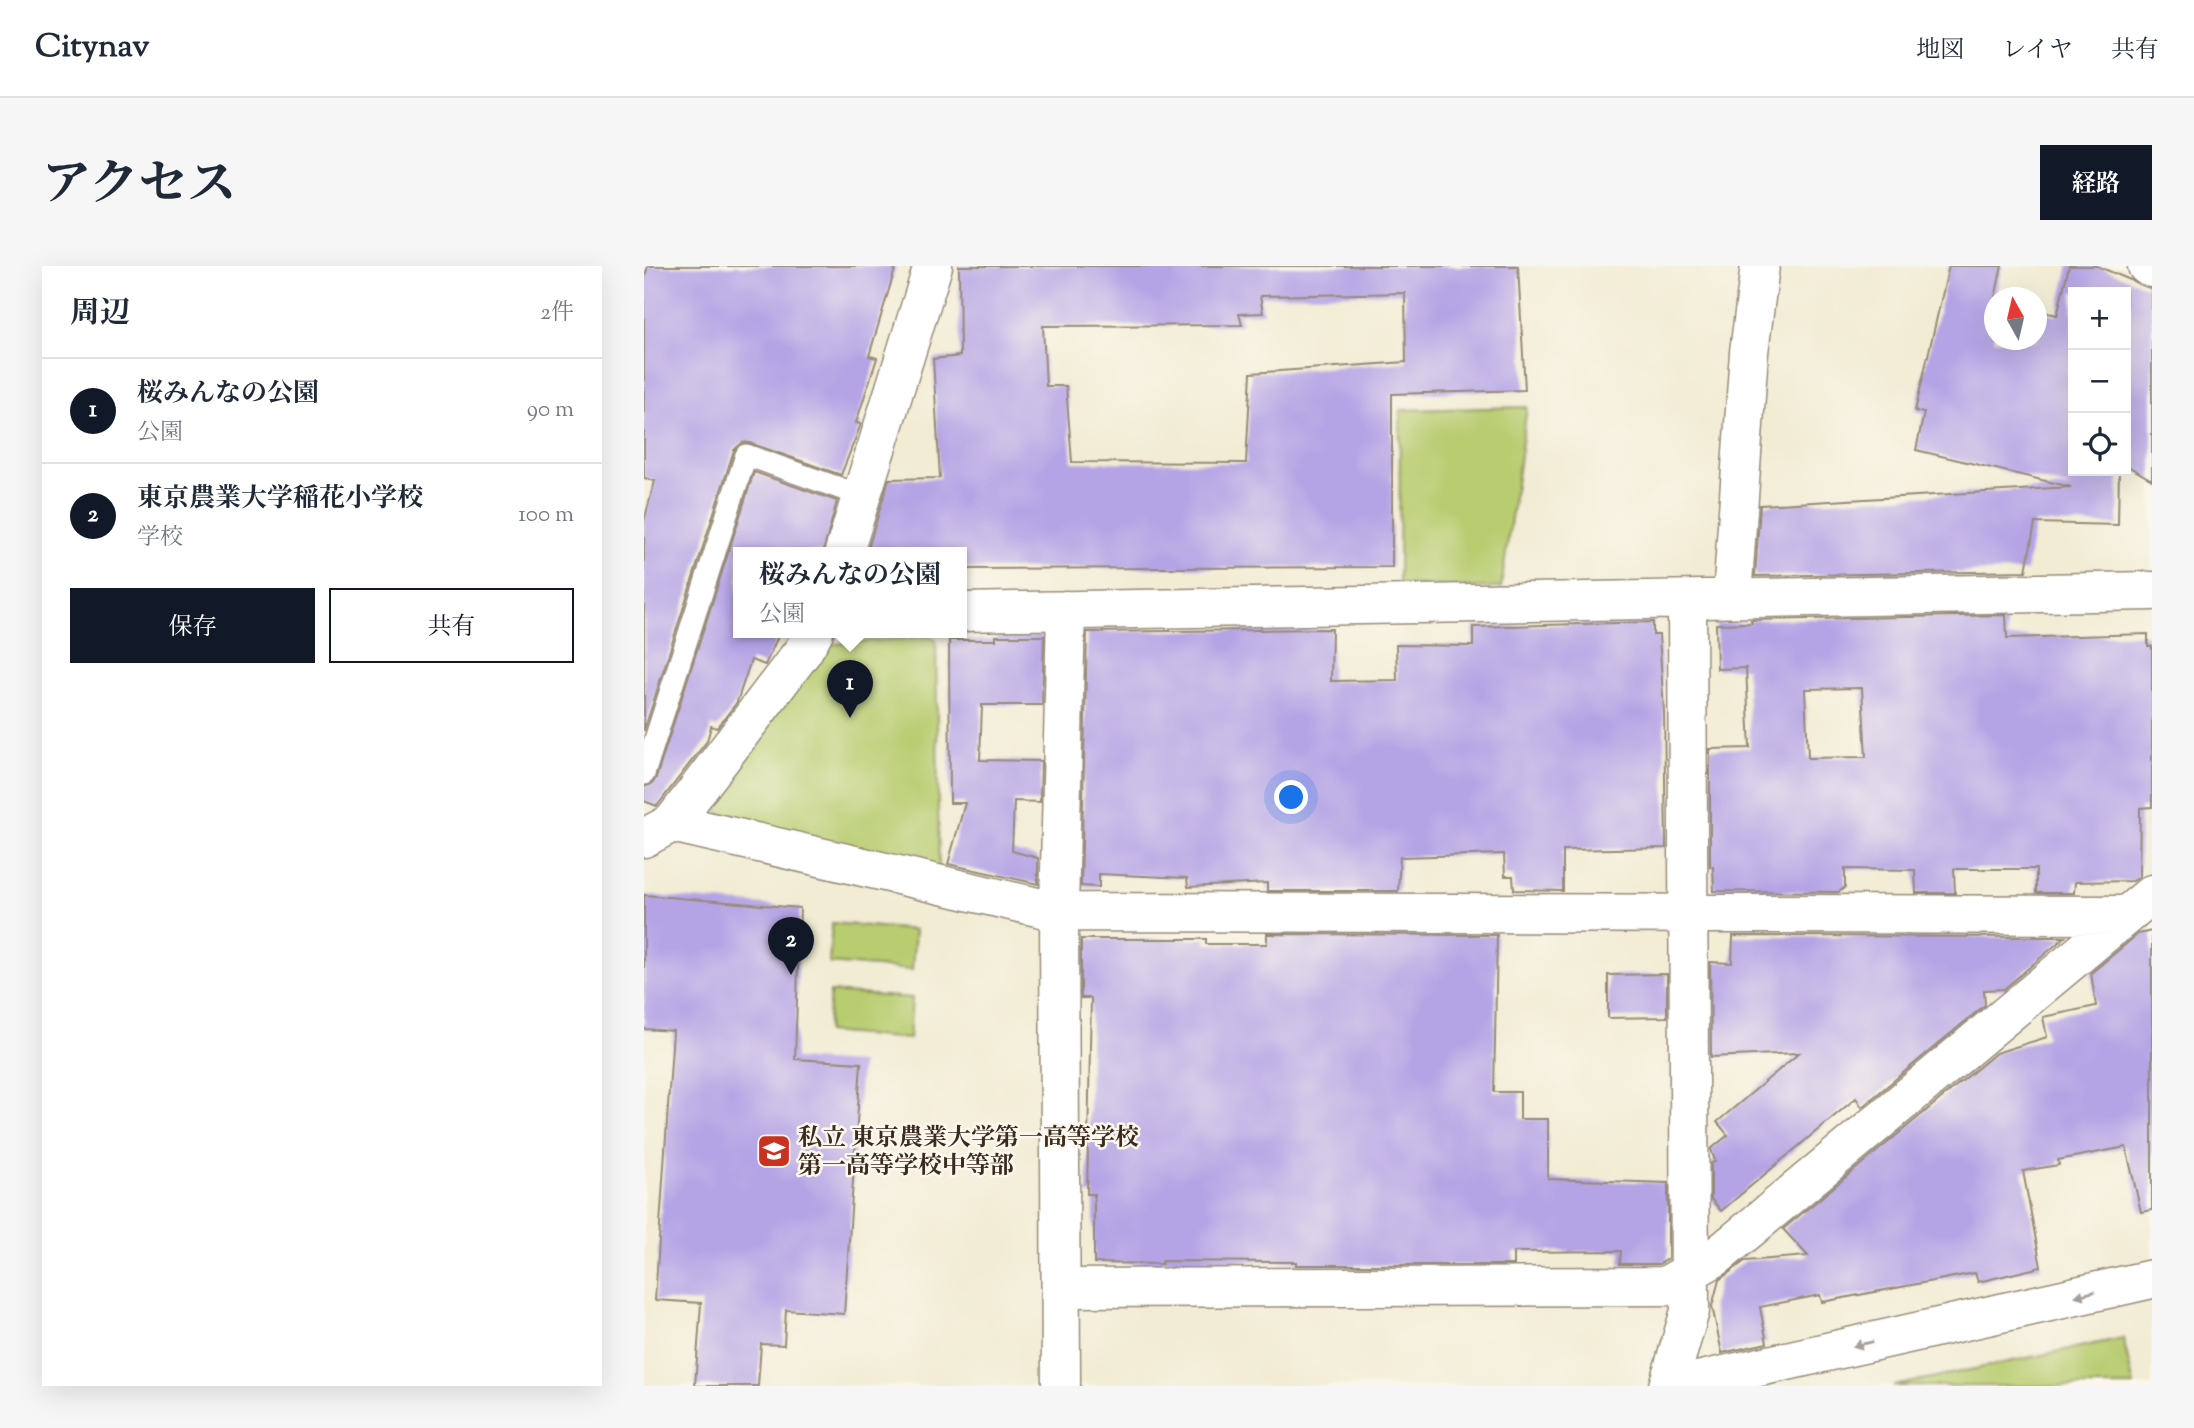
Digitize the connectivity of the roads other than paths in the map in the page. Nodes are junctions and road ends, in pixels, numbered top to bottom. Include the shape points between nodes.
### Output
1 (933, 266) edge
2 (1760, 266) edge
3 (2147, 266) edge
4 (2152, 268) edge
5 (862, 496) junction
6 (846, 547) edge
7 (2152, 591) edge
8 (1732, 598) junction
9 (1687, 601) junction
10 (1066, 610) junction
11 (967, 612) edge
12 (811, 638) edge
13 (644, 774) edge
14 (658, 831) edge
15 (2139, 905) edge
16 (1059, 912) junction
17 (1686, 912) junction
18 (1690, 1273) junction
19 (2152, 1279) edge
20 (1063, 1288) junction
21 (1061, 1386) edge
22 (1668, 1386) edge
23 (1675, 1386) edge

1 - 5 street
2 - 8 street via 1749,352
3 - 4 street
5 - 6 street
5 - 13 lane via 746,455
7 - 8 street
8 - 9 street
9 - 10 street
9 - 17 street
10 - 11 street
10 - 16 street
12 - 14 street
14 - 16 street
15 - 17 street
15 - 18 street via 1716,1257
16 - 17 street
16 - 20 street
17 - 18 street
18 - 20 street via 1665,1286
18 - 22 street via 1690,1311
19 -> 23 street
20 - 21 street

